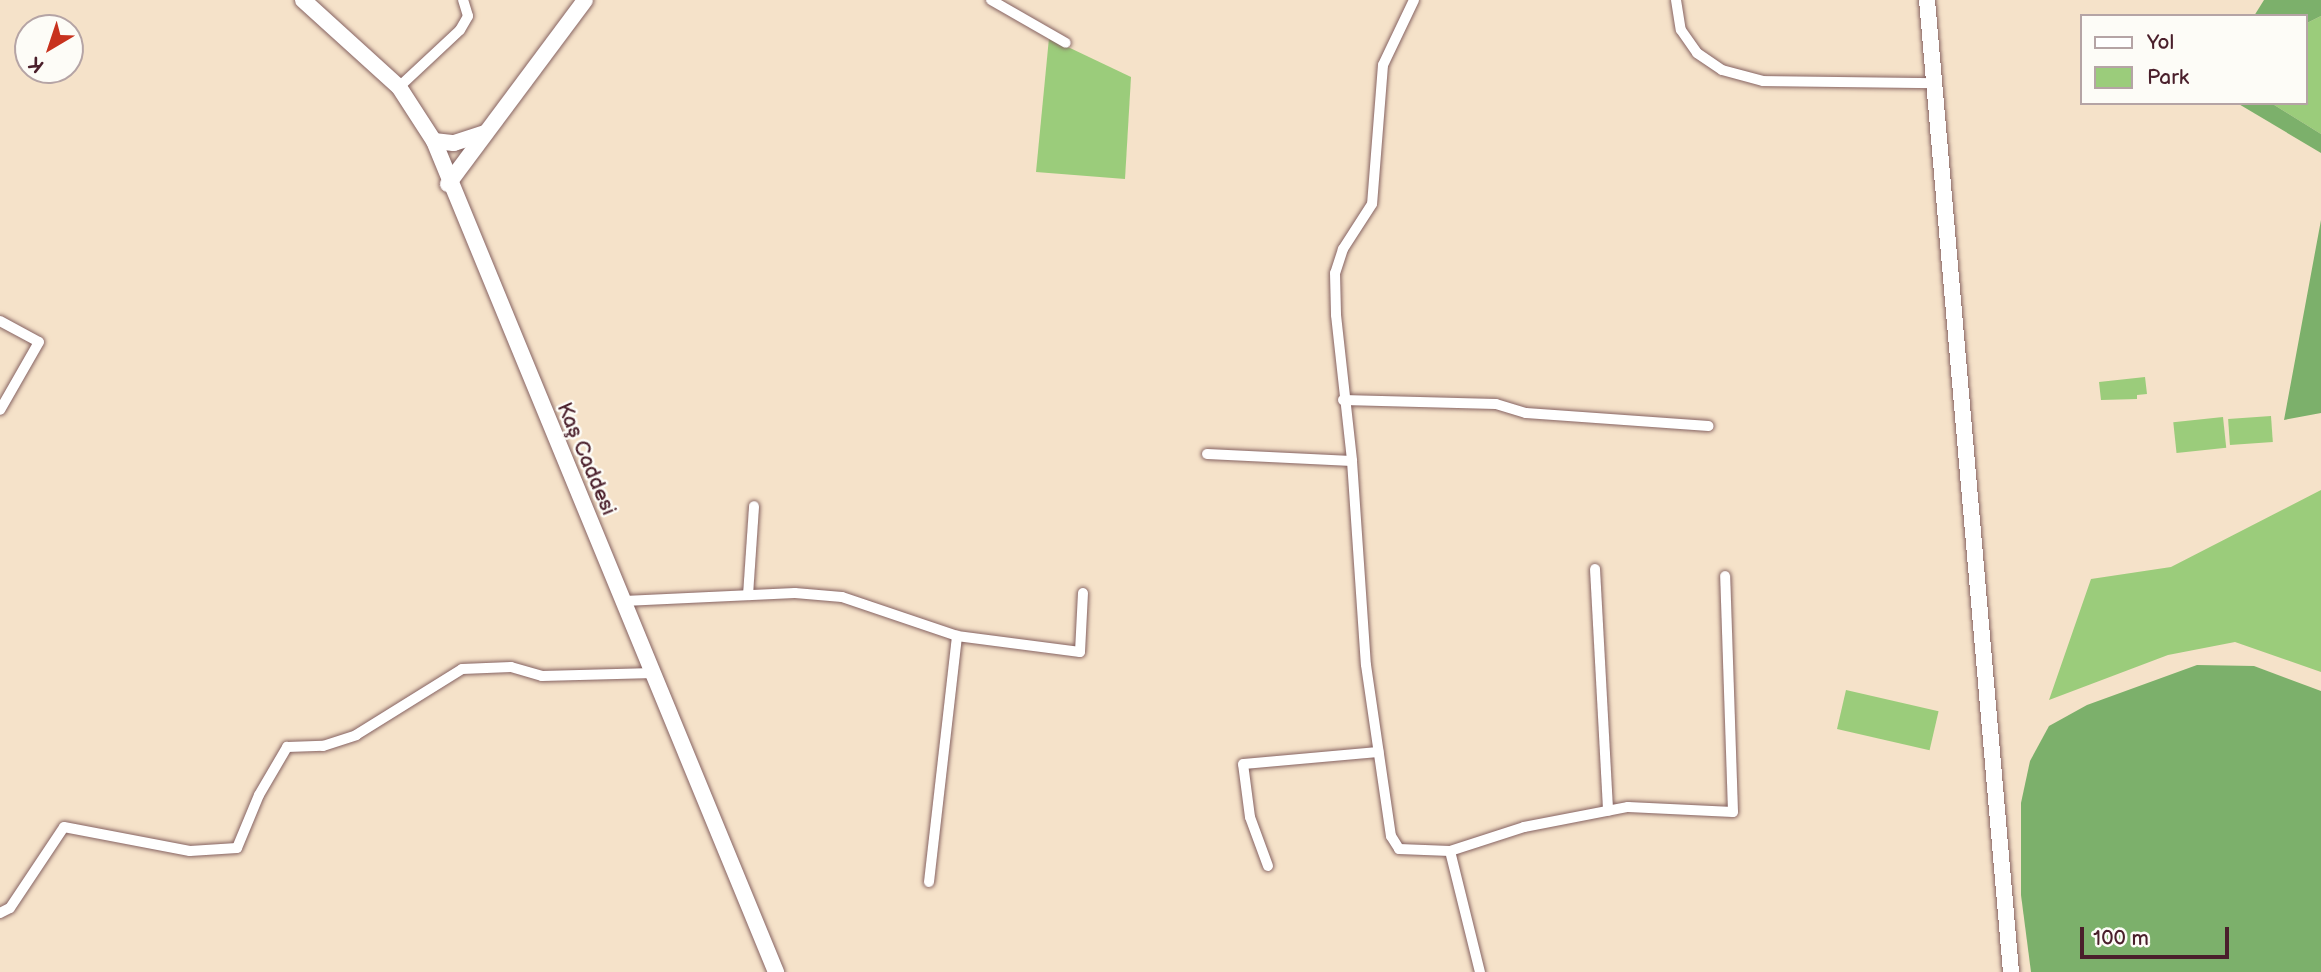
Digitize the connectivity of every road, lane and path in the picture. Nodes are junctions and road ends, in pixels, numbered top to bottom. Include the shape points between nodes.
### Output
1 (303, 0) edge
2 (463, 0) edge
3 (585, 0) edge
4 (991, 0) edge
5 (1414, 0) edge
6 (1676, 0) edge
7 (1927, 0) edge
8 (1066, 43) dead end
9 (1933, 83) junction
10 (399, 87) junction
11 (490, 130) junction
12 (434, 141) junction
13 (449, 184) junction
14 (0, 321) edge
15 (1343, 400) junction
16 (0, 410) edge
17 (1709, 426) dead end
18 (1207, 454) dead end
19 (1352, 461) junction
20 (754, 506) dead end
21 (1595, 569) dead end
22 (1725, 576) dead end
23 (1083, 593) dead end
24 (748, 595) junction
25 (624, 601) junction
26 (957, 636) junction
27 (654, 673) junction
28 (1378, 752) junction
29 (1608, 811) junction
30 (1450, 851) junction
31 (1268, 866) dead end
32 (929, 882) dead end
33 (0, 914) edge
34 (776, 972) edge
35 (1480, 972) edge
36 (2011, 972) edge

1 - 10 street, Kaş Caddesi
2 - 10 street via 468,16 460,30
3 - 11 street
4 - 8 street
5 - 15 street via 1383,65 1372,204 1343,248 1335,273
6 - 9 street via 1681,30 1697,53 1722,70 1763,80
7 - 9 street
9 - 36 street
10 - 12 street, Kaş Caddesi
11 - 12 street via 472,140
11 - 13 street
12 - 13 street, Kaş Caddesi
13 - 25 street, Kaş Caddesi
14 - 16 street via 39,342
15 - 17 street via 1496,404 1526,413
15 - 19 street
18 - 19 street
19 - 28 street via 1365,652
20 - 24 street
21 - 29 street
22 - 29 street via 1733,811 1677,806
23 - 26 street via 1080,652
24 - 25 street
24 - 26 street via 842,597
25 - 27 street, Kaş Caddesi
26 - 32 street
27 - 33 street via 542,676 511,667 461,669 356,735 323,746 287,747 259,795 237,848 190,851 64,827 9,908
27 - 34 street, Kaş Caddesi
28 - 30 street via 1391,836 1399,849
28 - 31 street via 1243,764 1250,817
29 - 30 street via 1524,827
30 - 35 street

